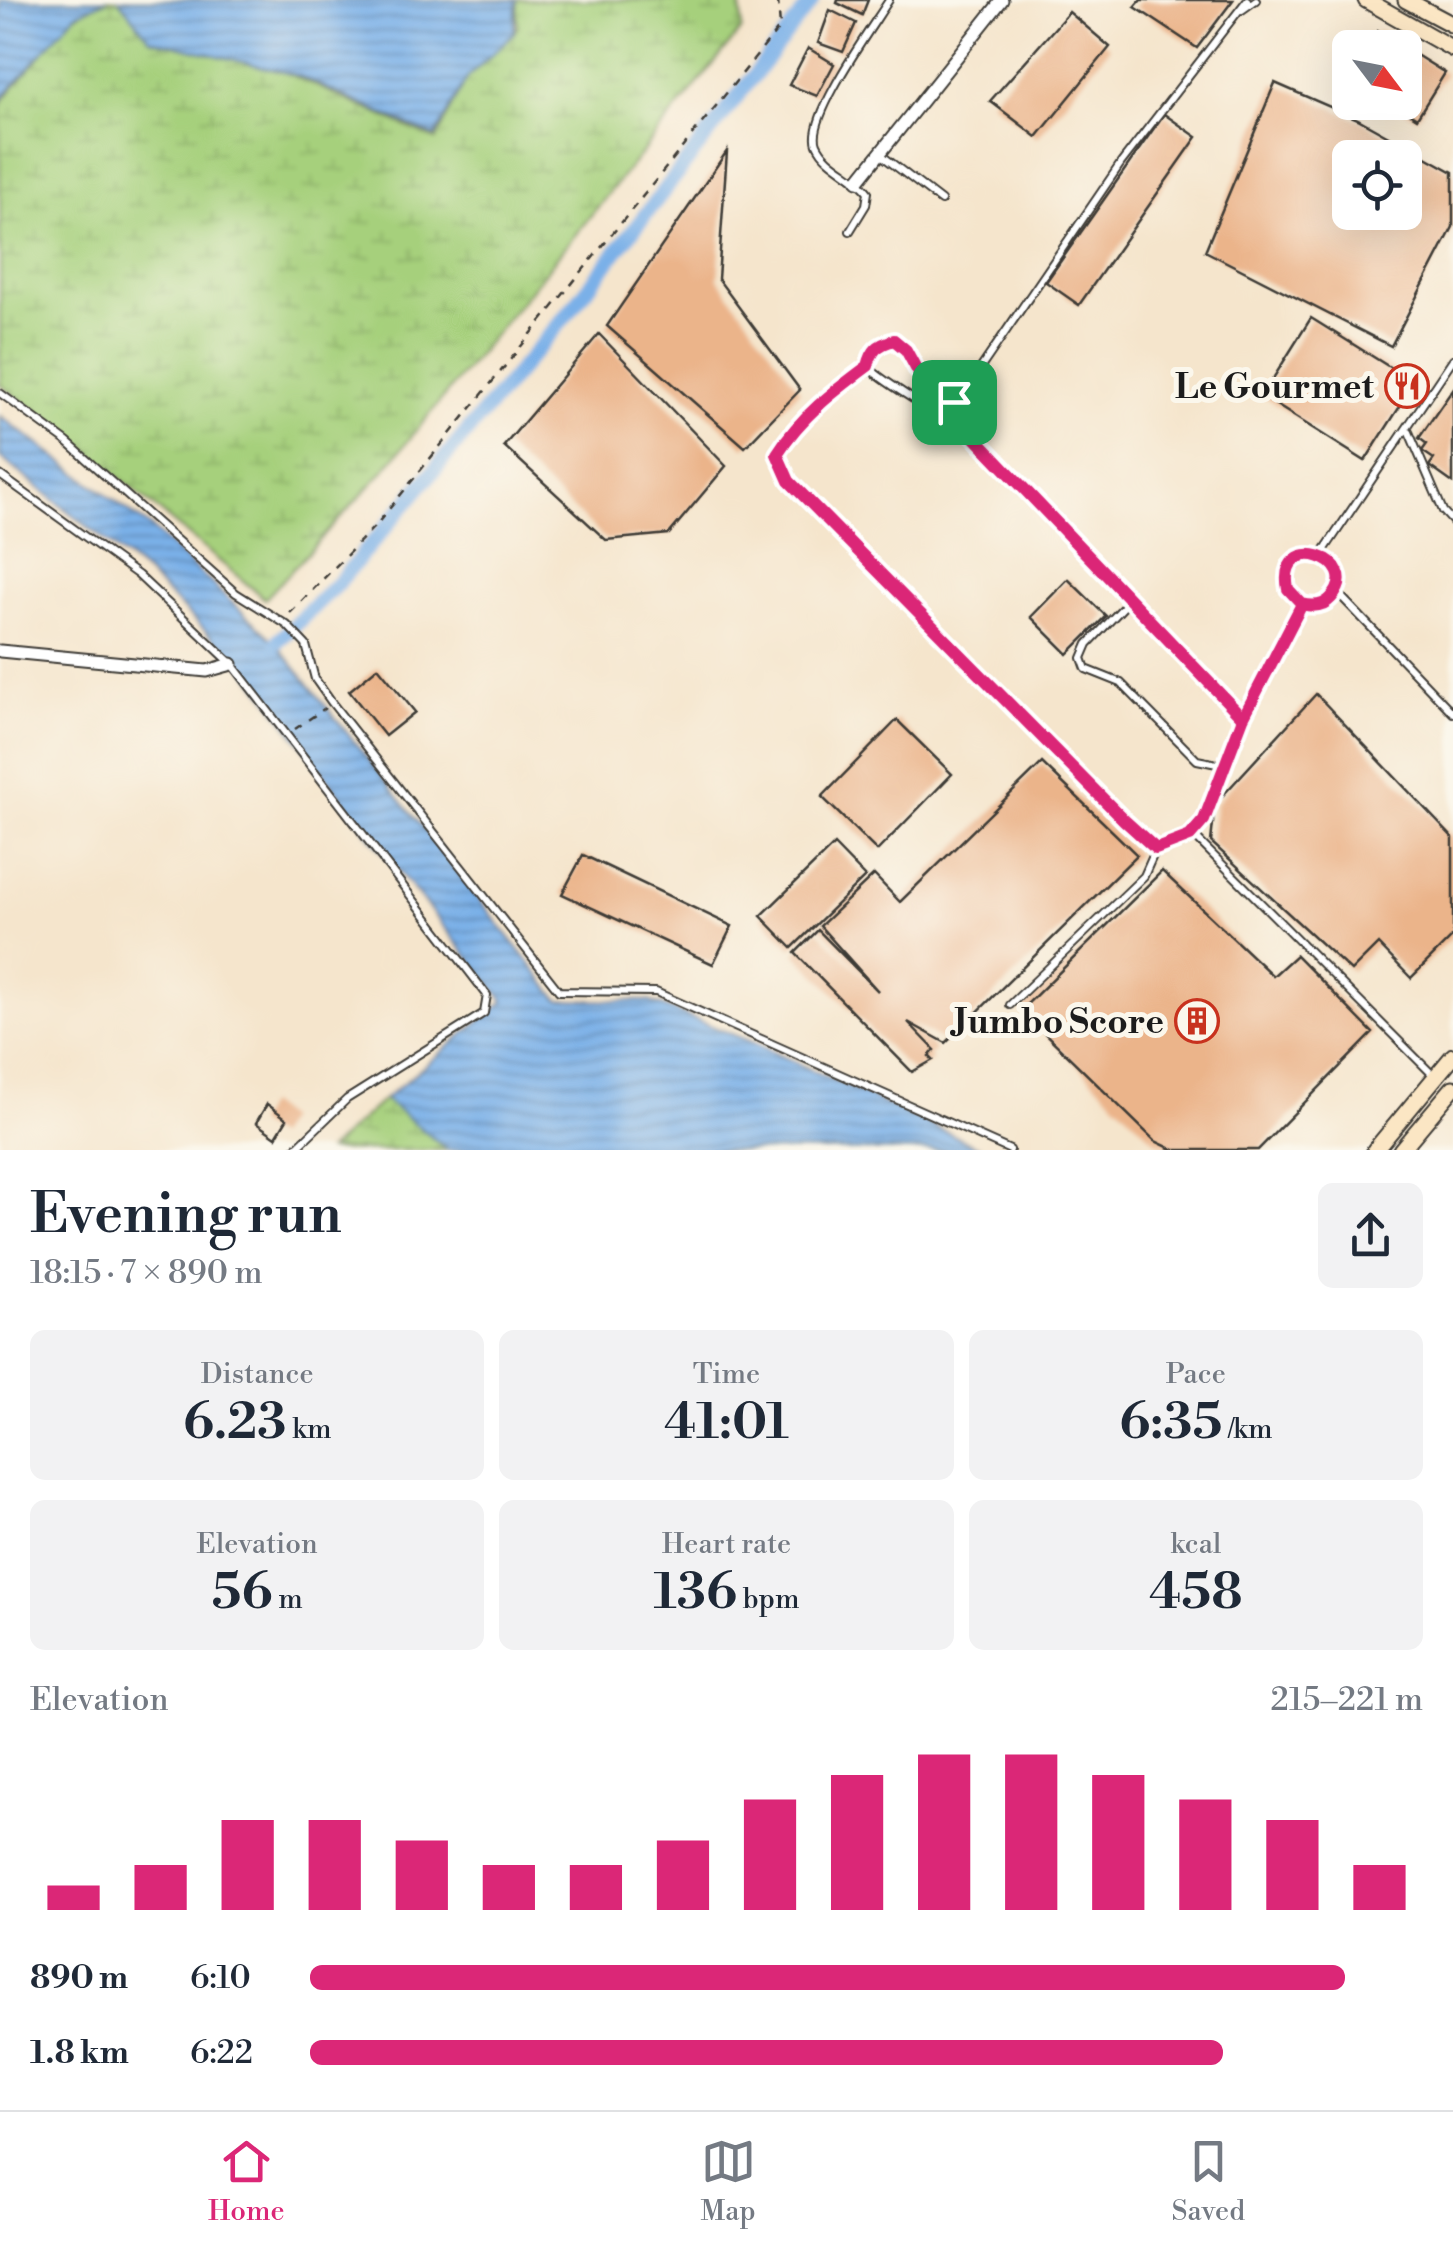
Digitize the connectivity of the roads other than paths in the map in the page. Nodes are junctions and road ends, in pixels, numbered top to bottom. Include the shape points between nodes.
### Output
1 (889, 0) edge
2 (1002, 0) edge
3 (1248, 0) edge
4 (1256, 0) edge
5 (1366, 0) edge
6 (1406, 0) edge
7 (1237, 14) junction
8 (1453, 25) edge
9 (1453, 50) edge
10 (880, 154) junction
11 (858, 181) junction
12 (941, 200) dead end
13 (850, 230) dead end
14 (1453, 359) edge
15 (868, 366) junction
16 (0, 393) edge
17 (951, 406) junction
18 (1408, 431) junction
19 (0, 475) edge
20 (1453, 522) edge
21 (1321, 555) junction
22 (1336, 591) junction
23 (1130, 600) junction
24 (1302, 604) junction
25 (0, 651) edge
26 (232, 664) junction
27 (1453, 714) edge
28 (1243, 718) junction
29 (1227, 766) junction
30 (1192, 834) junction
31 (1156, 849) junction
32 (1010, 1006) dead end
33 (1453, 1056) edge
34 (1436, 1078) junction
35 (1453, 1088) edge
36 (294, 1150) edge
37 (1010, 1150) edge
38 (1375, 1150) edge
39 (1401, 1150) edge

1 - 11 lane via 814,132 821,151
2 - 10 street
3 - 7 lane
4 - 7 lane
5 - 9 main road
6 - 8 main road
7 - 17 lane via 1122,163
10 - 11 street
10 - 12 lane
11 - 13 lane via 868,198
14 - 18 lane
15 - 17 lane via 940,418
15 - 17 lane via 871,352 894,340
15 - 31 lane via 791,432 777,454 789,481
16 - 37 lane via 306,646 315,679 332,703 559,992 656,992
17 - 23 lane
18 - 20 lane
18 - 21 lane
19 - 26 lane via 138,575
21 - 22 lane via 1336,570
21 - 24 lane via 1306,554 1289,568 1288,589
22 - 24 lane via 1326,603
22 - 27 lane
23 - 28 lane
23 - 29 lane via 1088,644 1086,669 1121,683 1197,760
24 - 28 lane
25 - 26 street via 207,671
26 - 36 lane via 476,980 489,1006 348,1099
28 - 29 lane
29 - 30 lane
30 - 31 lane
30 - 34 lane
31 - 32 lane via 1144,876
33 - 34 main road
34 - 38 main road
35 - 39 main road

